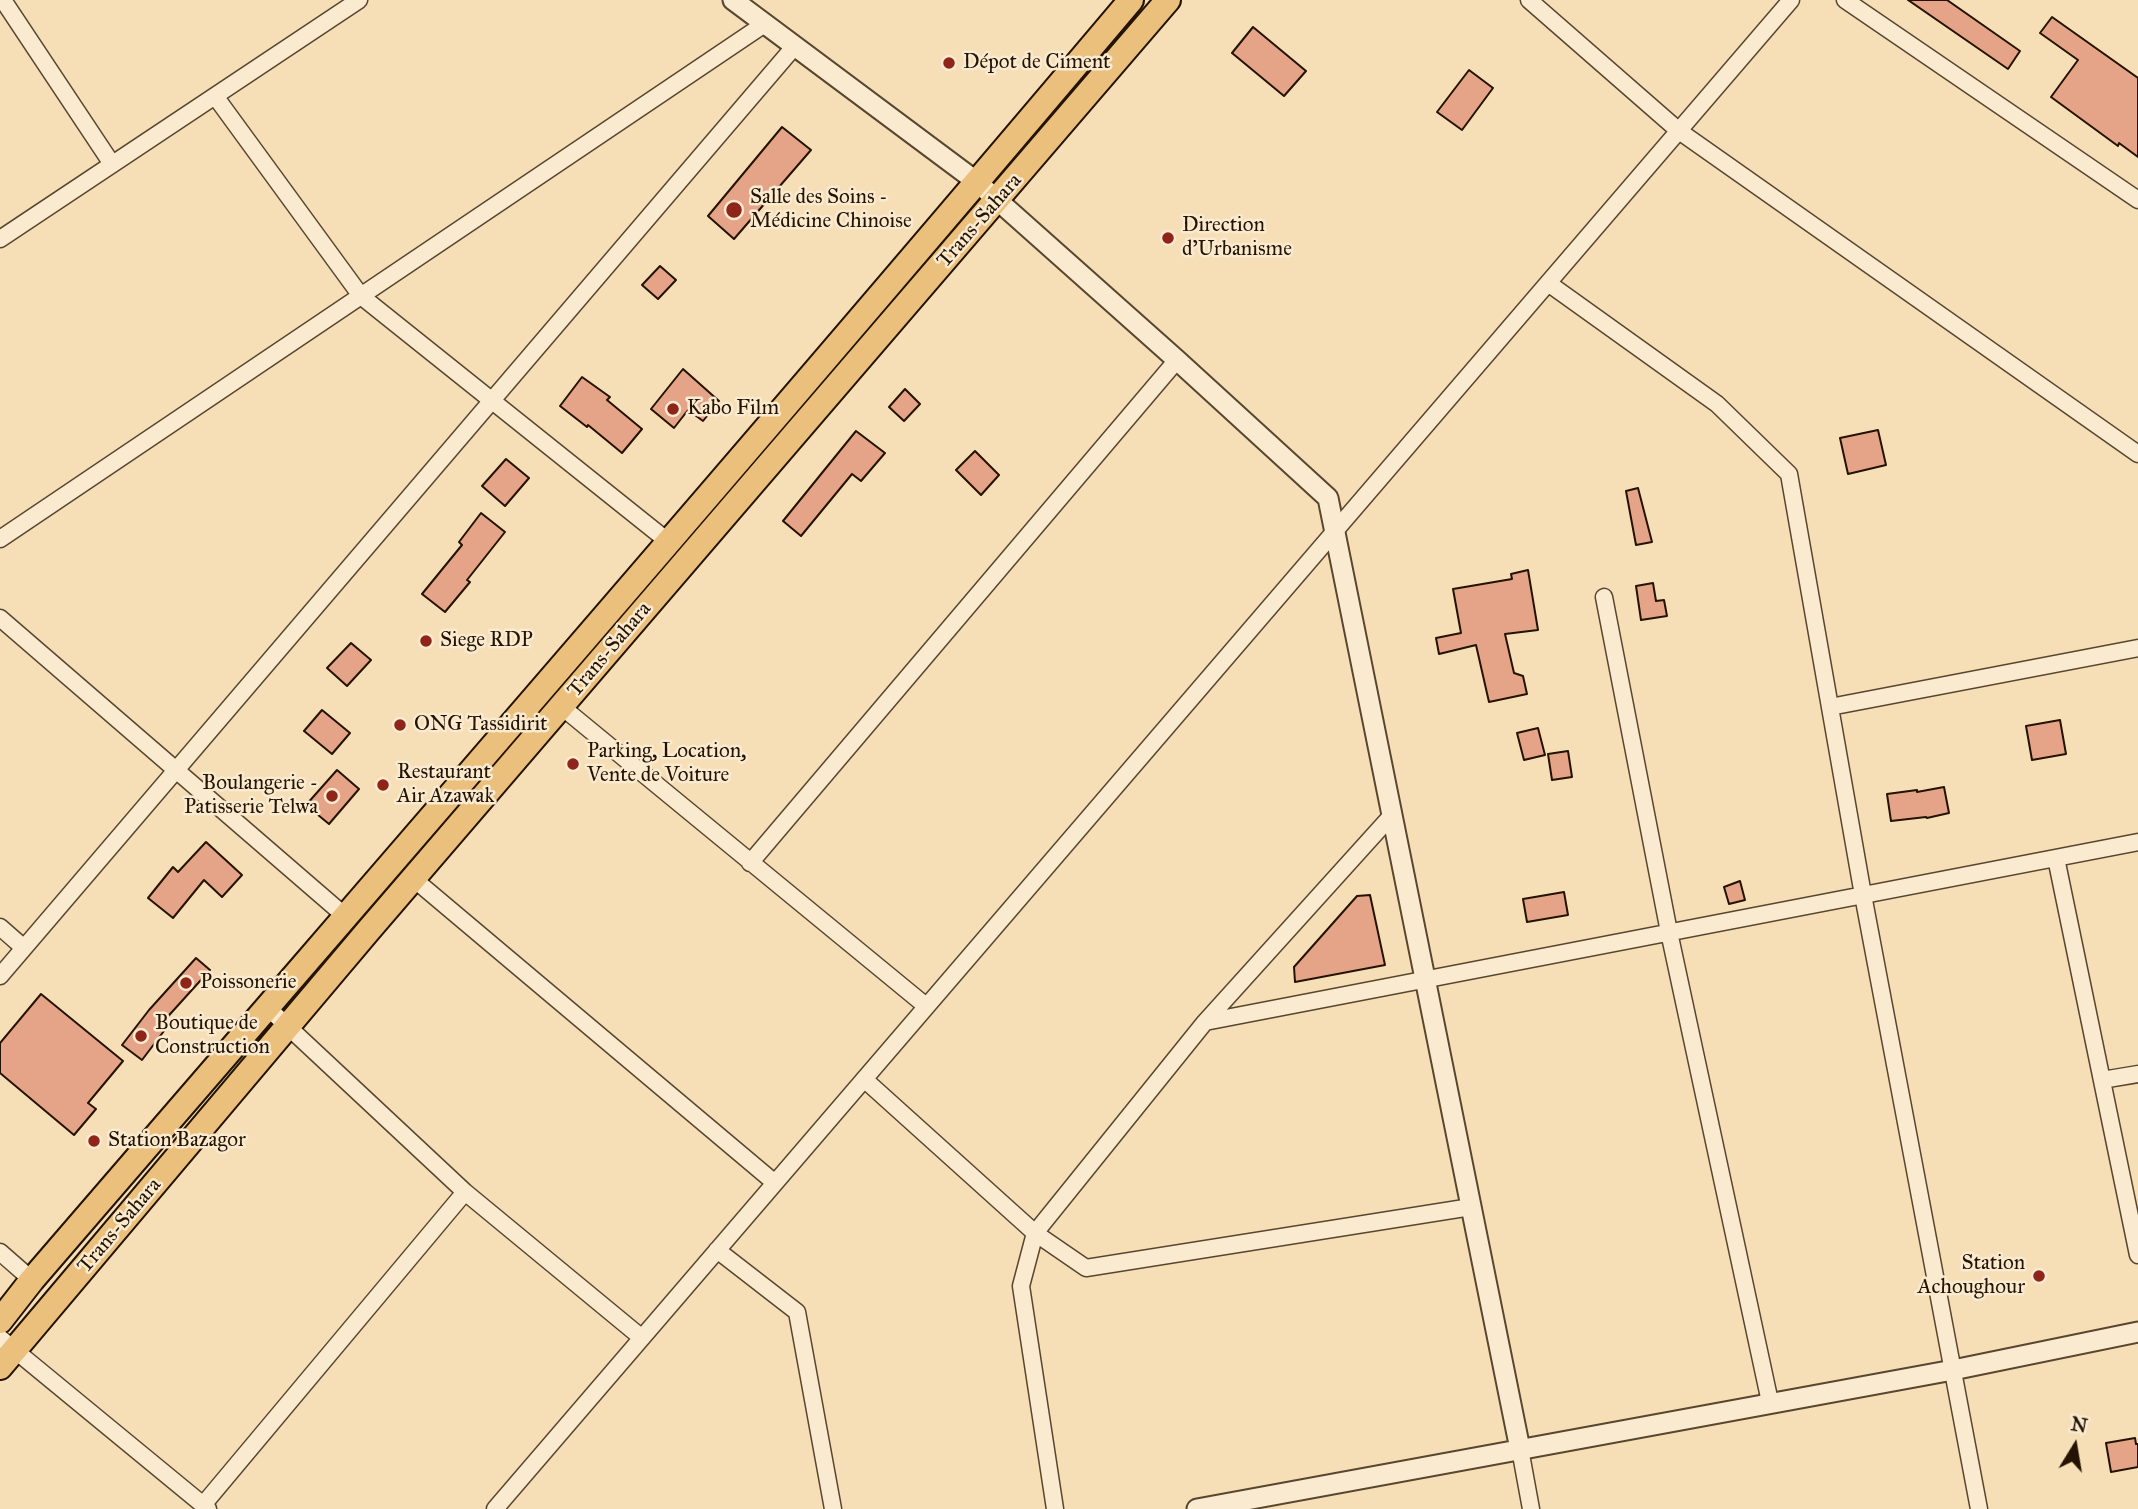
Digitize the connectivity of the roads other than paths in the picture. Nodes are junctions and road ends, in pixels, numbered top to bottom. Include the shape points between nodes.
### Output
1 (3, 0) edge
2 (359, 0) edge
3 (733, 0) edge
4 (1130, 0) edge
5 (1168, 0) edge
6 (1529, 0) edge
7 (1791, 0) edge
8 (1845, 0) edge
9 (763, 25) junction
10 (794, 47) junction
11 (215, 96) junction
12 (1679, 131) junction
13 (113, 164) junction
14 (977, 182) junction
15 (2138, 200) edge
16 (997, 202) junction
17 (0, 239) edge
18 (1548, 283) junction
19 (361, 296) junction
20 (1177, 360) junction
21 (492, 401) junction
22 (2138, 454) edge
23 (1335, 531) junction
24 (0, 539) edge
25 (670, 543) junction
26 (1604, 597) dead end
27 (0, 618) edge
28 (2138, 648) edge
29 (562, 707) junction
30 (1830, 708) junction
31 (177, 769) junction
32 (1392, 815) junction
33 (2138, 842) edge
34 (2056, 858) junction
35 (750, 863) junction
36 (415, 880) junction
37 (1863, 895) junction
38 (345, 916) junction
39 (0, 927) edge
40 (1669, 932) junction
41 (24, 948) junction
42 (0, 976) edge
43 (1425, 979) junction
44 (926, 1006) junction
45 (267, 1007) junction
46 (1205, 1022) junction
47 (288, 1028) junction
48 (2138, 1074) edge
49 (864, 1079) junction
50 (2102, 1080) junction
51 (775, 1184) junction
52 (465, 1192) junction
53 (1471, 1207) junction
54 (1035, 1233) junction
55 (717, 1250) junction
56 (0, 1252) edge
57 (2138, 1255) edge
58 (32, 1280) junction
59 (0, 1321) edge
60 (2138, 1332) edge
61 (642, 1338) junction
62 (5, 1351) edge
63 (1953, 1370) junction
64 (1770, 1402) junction
65 (1520, 1449) junction
66 (206, 1507) edge
67 (495, 1509) edge
68 (833, 1509) edge
69 (1055, 1509) edge
70 (1197, 1509) edge
71 (1531, 1509) edge
72 (1979, 1509) edge

1 - 13 street
2 - 11 street
3 - 9 street
4 - 14 main road, Trans-Sahara
5 - 16 main road, Trans-Sahara
6 - 12 street
7 - 12 street
8 - 15 street
9 - 10 street
9 - 19 street
10 - 14 street
10 - 21 street
11 - 13 street
11 - 19 street
12 - 18 street
12 - 22 street
13 - 17 street
14 - 16 street
14 - 25 main road, Trans-Sahara
16 - 20 street
16 - 29 main road, Trans-Sahara
18 - 23 street
18 - 30 street via 1717,404 1789,474
19 - 21 street
19 - 24 street
20 - 23 street via 1328,498
20 - 35 street
21 - 25 street
21 - 31 street
23 - 32 street
23 - 44 street
25 - 38 main road, Trans-Sahara
26 - 40 street
27 - 31 street
28 - 30 street
29 - 35 street
29 - 36 main road, Trans-Sahara
30 - 37 street
31 - 38 street
31 - 41 street
32 - 43 street
32 - 46 street
33 - 34 street
34 - 37 street
34 - 50 street
35 - 44 street
36 - 47 main road, Trans-Sahara
36 - 51 street
37 - 40 street
37 - 63 street
38 - 45 main road, Trans-Sahara
39 - 41 street
40 - 43 street
40 - 64 street
41 - 42 street
43 - 46 street
43 - 53 street
44 - 49 street
45 - 47 street
45 - 58 main road, Trans-Sahara
46 - 54 street
47 - 52 street
47 - 62 main road, Trans-Sahara
48 - 50 street
49 - 51 street
49 - 54 street
50 - 57 street
51 - 55 street
52 - 61 street
52 - 66 street
53 - 54 street via 1086,1268
53 - 65 street
54 - 69 street via 1021,1286
55 - 61 street
55 - 68 street via 797,1312
56 - 58 street
58 - 59 main road, Trans-Sahara
60 - 63 street
61 - 67 street
62 - 66 street
63 - 64 street
63 - 72 street
64 - 65 street
65 - 70 street
65 - 71 street

